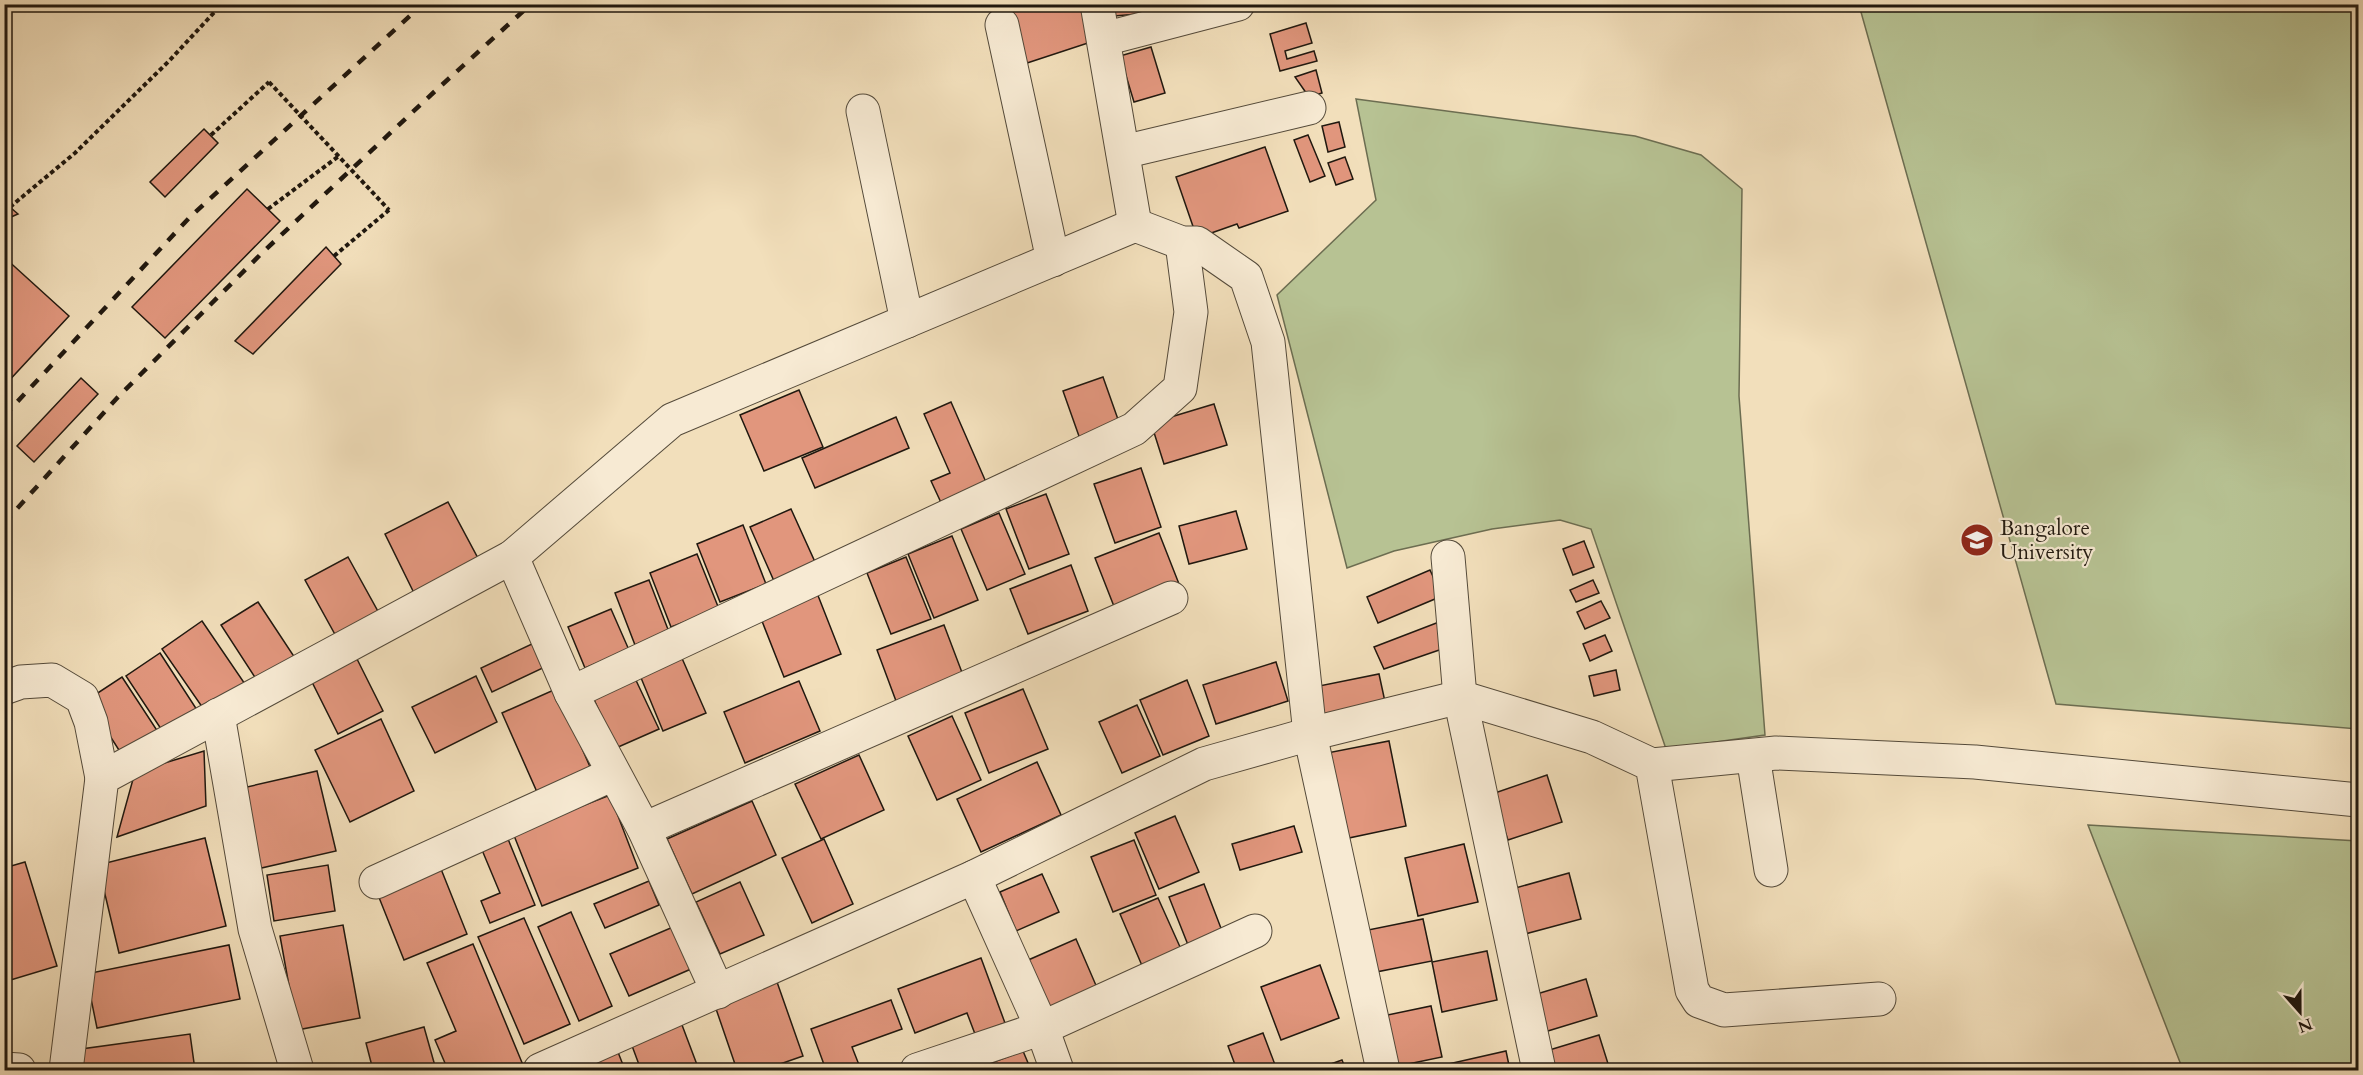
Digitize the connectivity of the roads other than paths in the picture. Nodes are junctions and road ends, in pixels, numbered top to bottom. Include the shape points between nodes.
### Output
1 (1097, 4) edge
2 (1238, 4) edge
3 (1002, 25) dead end
4 (1104, 39) junction
5 (1309, 108) dead end
6 (863, 111) dead end
7 (1123, 152) junction
8 (1135, 225) junction
9 (1182, 243) junction
10 (1053, 260) junction
11 (908, 321) junction
12 (512, 557) junction
13 (1448, 557) dead end
14 (1171, 598) dead end
15 (4, 688) edge
16 (571, 693) junction
17 (1460, 697) junction
18 (218, 715) junction
19 (1310, 734) junction
20 (1753, 756) junction
21 (1652, 765) junction
22 (614, 774) junction
23 (102, 778) junction
24 (2358, 800) edge
25 (644, 829) junction
26 (1771, 870) dead end
27 (974, 877) junction
28 (376, 882) dead end
29 (1255, 931) dead end
30 (718, 992) junction
31 (1879, 999) dead end
32 (1042, 1028) junction
33 (4, 1069) edge
34 (20, 1071) edge
35 (66, 1071) edge
36 (297, 1071) edge
37 (540, 1071) edge
38 (917, 1071) edge
39 (1057, 1071) edge
40 (1383, 1071) edge
41 (1539, 1071) edge

1 - 4 street
2 - 4 street
3 - 10 street
4 - 7 street
5 - 7 street
6 - 11 street
7 - 8 street
8 - 9 street
8 - 10 street
9 - 16 street via 1191,312 1180,388 1134,429
9 - 19 street via 1197,243 1246,277 1268,342
10 - 11 street
11 - 12 street via 672,420
12 - 16 street
12 - 18 street
13 - 17 street
14 - 25 street
15 - 23 street via 21,682 52,680 82,698
16 - 22 street
17 - 19 street
17 - 21 street via 1592,737
17 - 41 street
18 - 23 street
18 - 36 street via 255,929
19 - 27 street via 1204,764
19 - 40 street
20 - 21 street
20 - 24 street via 1776,753 1975,762
20 - 26 street
21 - 31 street via 1692,990 1700,1002 1724,1010
22 - 25 street
22 - 28 street
23 - 35 street
25 - 30 street
27 - 30 street
27 - 32 street
29 - 32 street
30 - 37 street
32 - 38 street
32 - 39 street
33 - 34 street

